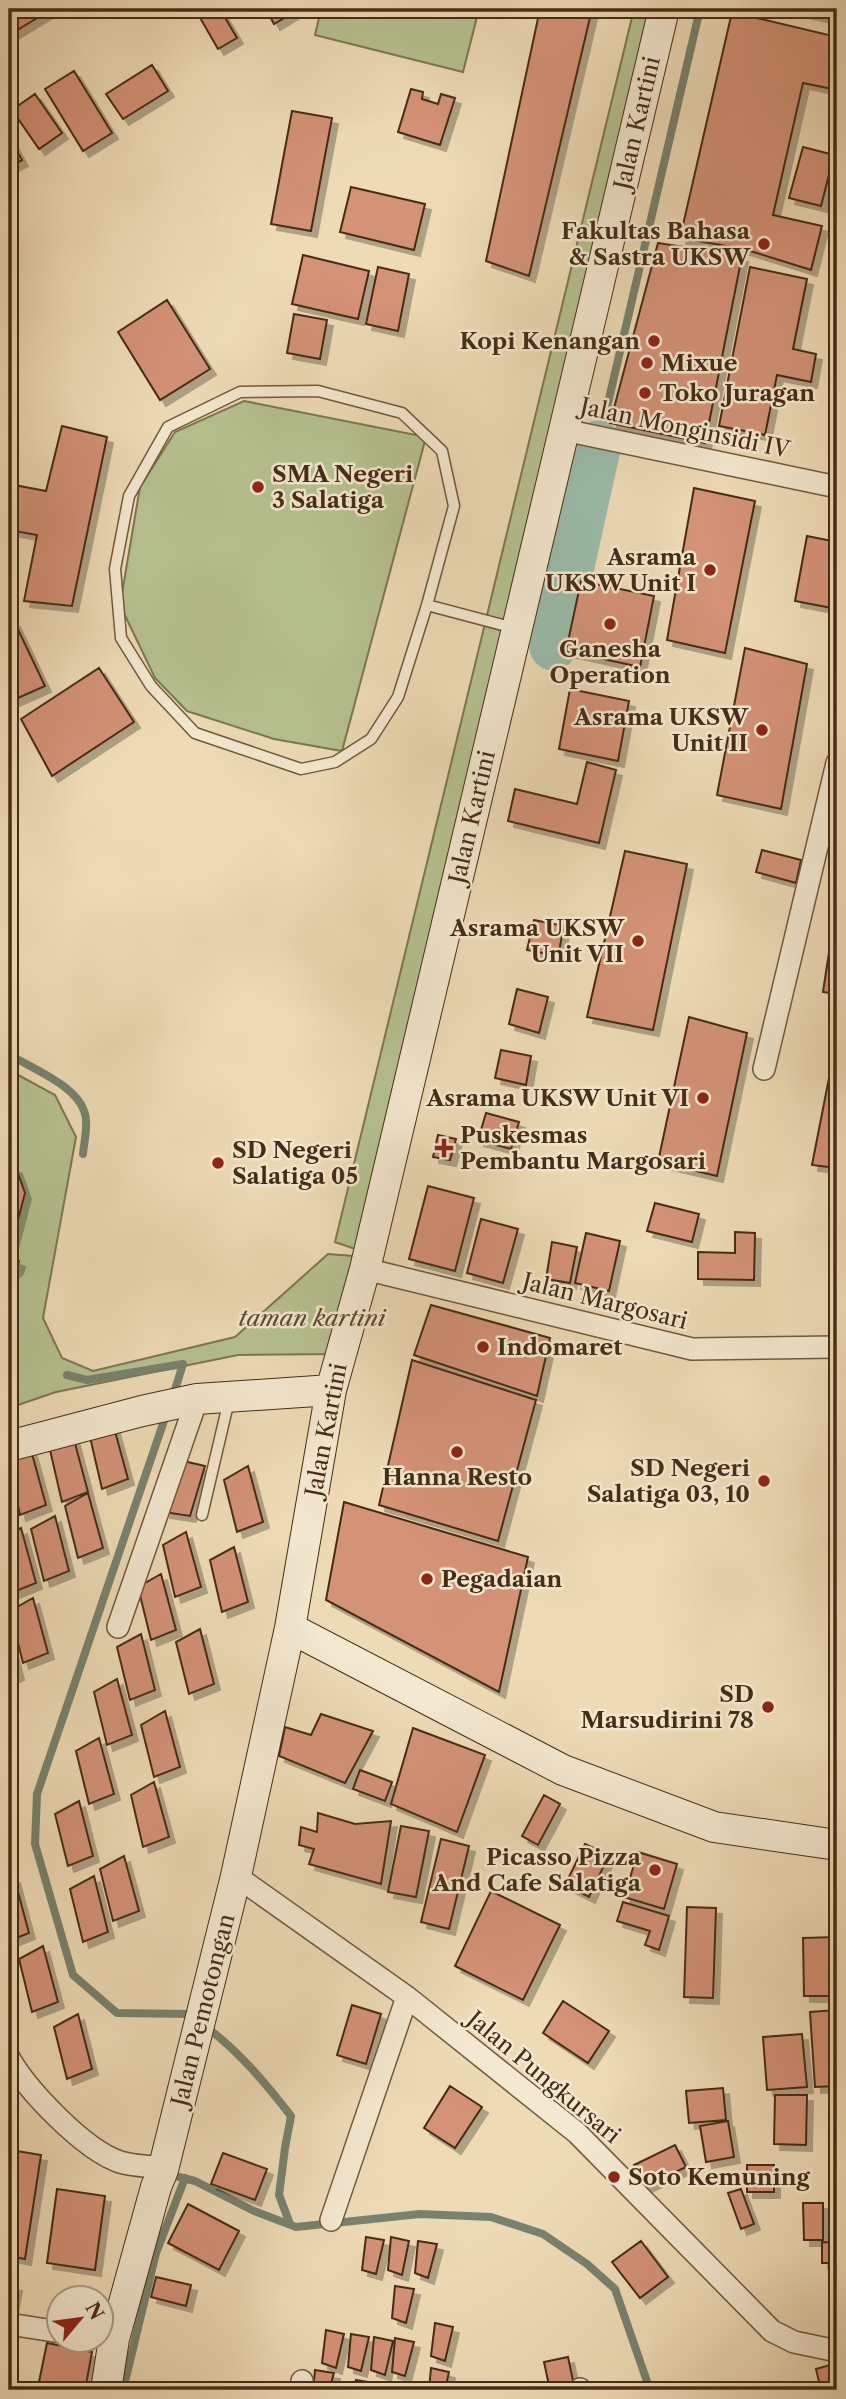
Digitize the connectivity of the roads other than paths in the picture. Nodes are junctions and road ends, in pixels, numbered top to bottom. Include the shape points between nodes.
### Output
1 (664, 9) edge
2 (564, 430) junction
3 (837, 486) edge
4 (427, 605) junction
5 (517, 628) junction
6 (837, 764) edge
7 (764, 1069) dead end
8 (365, 1269) junction
9 (837, 1347) edge
10 (331, 1390) junction
11 (229, 1397) junction
12 (196, 1399) junction
13 (9, 1446) edge
14 (202, 1515) dead end
15 (118, 1627) dead end
16 (290, 1628) junction
17 (837, 1845) edge
18 (236, 1876) junction
19 (407, 1997) junction
20 (9, 2058) edge
21 (161, 2175) junction
22 (331, 2220) dead end
23 (116, 2314) edge
24 (9, 2324) edge
25 (46, 2330) edge
26 (837, 2350) edge
27 (107, 2354) edge
28 (106, 2390) edge

1 - 2 main road, Jalan Kartini
2 - 3 street, Jalan Monginsidi IV
2 - 5 main road, Jalan Kartini
4 - 4 lane via 398,697 371,739 335,762 302,769 195,733 151,686 121,638 115,569 128,496 169,427 240,392 318,391 402,413 442,451 454,506
4 - 5 lane
5 - 8 main road, Jalan Kartini
6 - 7 street
8 - 9 street, Jalan Margosari via 692,1349
8 - 10 main road, Jalan Kartini
10 - 11 main road
10 - 16 main road, Jalan Kartini
11 - 12 main road
11 - 14 lane
12 - 13 main road
12 - 15 street
16 - 17 main road via 563,1770 714,1826
16 - 18 main road, Jalan Pemotongan
18 - 19 street, Jalan Pungkursari
18 - 21 main road, Jalan Pemotongan
19 - 22 street
19 - 26 street, Jalan Pungkursari via 578,2133 772,2332 794,2342
20 - 21 street via 75,2135 118,2161
21 - 23 main road, Jalan Pemotongan
24 - 25 street
27 - 28 main road, Jalan Pemotongan

